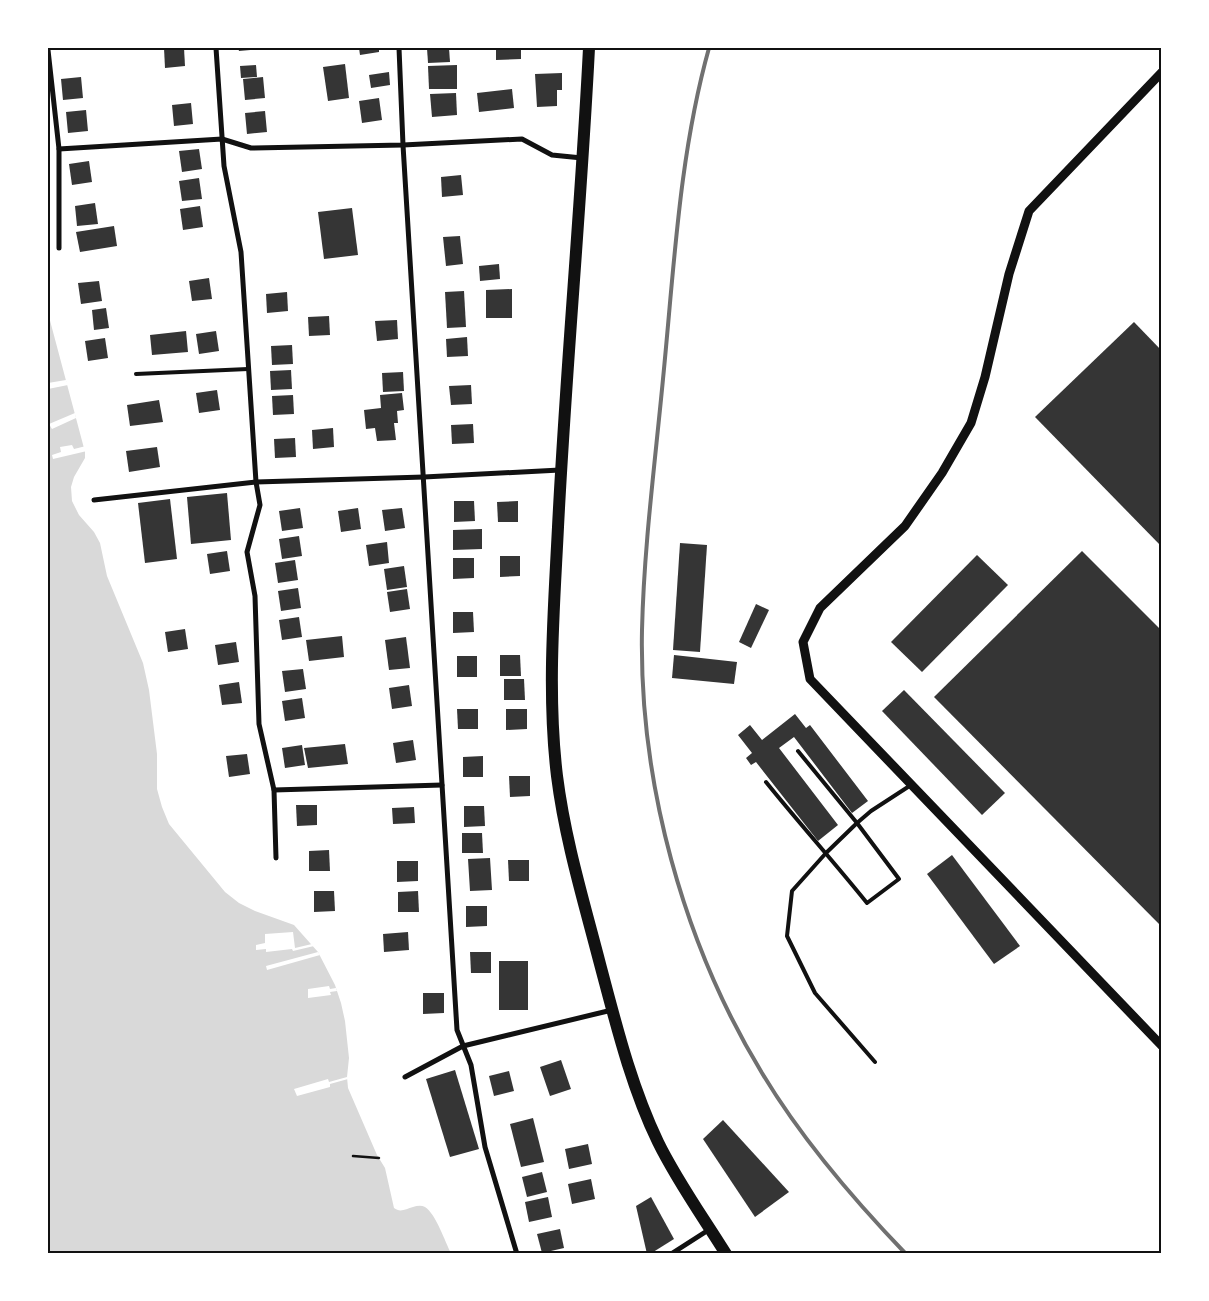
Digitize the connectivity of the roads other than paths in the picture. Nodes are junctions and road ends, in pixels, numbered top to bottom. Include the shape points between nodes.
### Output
1 (216, 48) edge
2 (399, 48) edge
3 (589, 48) edge
4 (48, 50) edge
5 (1162, 72) edge
6 (222, 139) junction
7 (403, 144) junction
8 (59, 149) junction
9 (583, 158) junction
10 (59, 248) dead end
11 (248, 369) junction
12 (136, 374) dead end
13 (561, 470) junction
14 (424, 477) junction
15 (256, 482) junction
16 (94, 500) dead end
17 (798, 751) dead end
18 (766, 782) dead end
19 (442, 785) junction
20 (911, 785) junction
21 (274, 790) junction
22 (857, 823) junction
23 (826, 852) junction
24 (276, 858) dead end
25 (613, 1010) junction
26 (463, 1046) junction
27 (1162, 1046) edge
28 (876, 1062) dead end
29 (405, 1077) dead end
30 (710, 1228) junction
31 (517, 1254) edge
32 (671, 1254) edge
33 (726, 1254) edge

1 - 6 street
2 - 7 street
3 - 9 main road
4 - 8 street
5 - 20 street via 1030,212 1009,274 986,377 970,423 942,473 905,526 820,608 803,642 810,679
6 - 7 street via 251,148
6 - 8 street
6 - 11 street via 224,166 241,252
7 - 9 street via 522,139 552,156
7 - 14 street
8 - 10 street
9 - 13 main road
11 - 12 lane
11 - 15 street
13 - 14 street
13 - 25 main road via 552,652 557,776 574,867
14 - 15 street
14 - 19 street
15 - 16 street
15 - 21 street via 260,505 247,552 254,596 259,724
17 - 22 lane
18 - 23 lane
19 - 21 street
19 - 26 street via 457,1030
20 - 22 lane
20 - 27 street
21 - 24 street
22 - 23 lane
22 - 23 lane via 899,879 867,903
23 - 28 lane via 792,891 787,936 815,993
25 - 26 street
25 - 30 main road via 629,1068 658,1142
26 - 29 street
26 - 31 street via 471,1064 485,1148
30 - 32 street
30 - 33 main road

